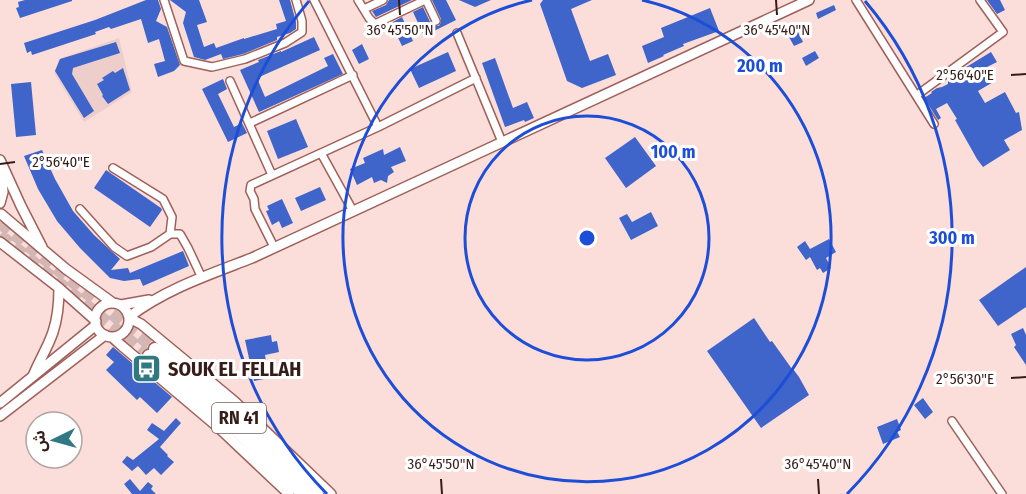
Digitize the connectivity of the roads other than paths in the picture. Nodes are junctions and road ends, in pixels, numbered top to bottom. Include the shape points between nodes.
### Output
1 (165, 0) edge
2 (296, 0) edge
3 (314, 0) edge
4 (358, 0) edge
5 (383, 0) edge
6 (425, 0) edge
7 (809, 0) edge
8 (856, 0) edge
9 (980, 0) edge
10 (364, 9) junction
11 (436, 21) dead end
12 (457, 33) dead end
13 (353, 75) junction
14 (476, 78) junction
15 (231, 81) dead end
16 (917, 95) junction
17 (250, 123) junction
18 (934, 124) dead end
19 (378, 127) junction
20 (502, 142) junction
21 (321, 153) junction
22 (0, 160) edge
23 (113, 168) dead end
24 (272, 175) junction
25 (0, 203) edge
26 (0, 207) edge
27 (80, 209) dead end
28 (353, 211) junction
29 (0, 216) edge
30 (170, 234) junction
31 (0, 242) edge
32 (274, 248) junction
33 (44, 252) junction
34 (202, 278) junction
35 (59, 288) junction
36 (163, 296) junction
37 (117, 304) junction
38 (129, 317) junction
39 (96, 323) junction
40 (108, 336) junction
41 (32, 378) junction
42 (0, 403) edge
43 (0, 416) edge
44 (952, 421) dead end
45 (289, 494) edge
46 (303, 494) edge
47 (317, 494) edge
48 (331, 494) edge
49 (1002, 494) edge

1 - 2 street via 184,61 212,67 245,59 302,32 303,21
3 - 13 street
4 - 10 street
5 - 10 street
6 - 10 street via 375,24
6 - 11 street
7 - 20 main road
8 - 16 street
9 - 16 street via 1003,32
12 - 14 street
13 - 17 street
13 - 19 street
14 - 19 street
14 - 20 street
15 - 17 street
16 - 18 street
17 - 24 street
19 - 21 street
20 - 28 main road
21 - 24 street
21 - 28 street
22 - 25 main road
22 - 33 main road
23 - 30 street via 163,198 172,217
24 - 32 street via 251,185 250,191
26 - 29 main road
27 - 30 street via 114,248 127,256
28 - 32 main road
29 - 33 main road
30 - 34 street via 180,234
31 - 35 main road
32 - 34 main road
33 - 37 main road
34 - 36 main road
35 - 39 main road
35 - 41 main road via 56,325
36 - 37 main road
36 - 38 main road
37 - 38 main road
37 - 39 main road via 105,304 97,313
38 - 40 main road via 124,332
38 - 48 main road via 226,393
39 - 40 main road
39 - 41 main road
40 - 43 main road
40 - 45 main road via 219,428
41 - 42 main road
44 - 49 street
46 - 47 highway, RN 41 via 152,353 243,421

